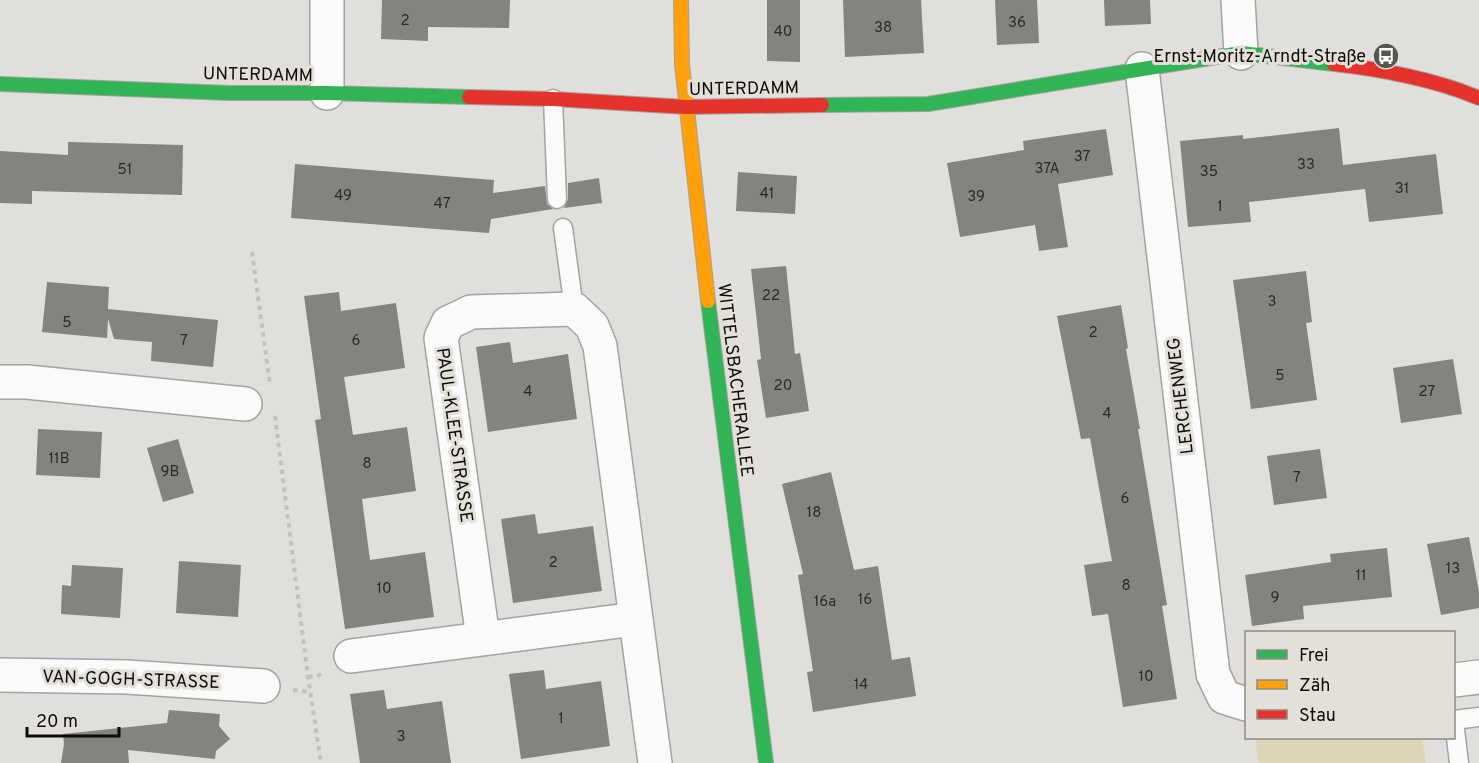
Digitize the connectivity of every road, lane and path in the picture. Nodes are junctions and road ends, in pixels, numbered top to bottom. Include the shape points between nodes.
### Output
1 (327, 0) edge
2 (681, 0) edge
3 (1238, 0) edge
4 (1241, 53) junction
5 (1142, 69) junction
6 (0, 84) edge
7 (327, 93) junction
8 (1479, 98) edge
9 (553, 99) junction
10 (686, 107) junction
11 (556, 199) dead end
12 (563, 228) dead end
13 (252, 252) dead end
14 (574, 309) junction
15 (0, 382) edge
16 (264, 403) junction
17 (635, 620) junction
18 (483, 638) junction
19 (351, 656) dead end
20 (0, 675) edge
21 (1479, 677) edge
22 (1455, 680) edge
23 (263, 686) dead end
24 (1245, 704) edge
25 (1479, 717) edge
26 (1455, 720) edge
27 (1455, 727) edge
28 (321, 763) edge
29 (655, 763) edge
30 (766, 763) edge
31 (1460, 763) edge

1 - 7 street
2 - 10 street, WITTELSBACHERALLEE
3 - 4 street
4 - 5 street, UNTERDAMM
4 - 8 street, UNTERDAMM via 1360,67
5 - 10 street, UNTERDAMM via 928,104
5 - 24 street, LERCHENWEG via 1213,674 1224,697
6 - 7 street, UNTERDAMM
7 - 9 street, UNTERDAMM
9 - 10 street, UNTERDAMM
9 - 11 lane
10 - 30 street, WITTELSBACHERALLEE
12 - 14 lane
13 - 16 path
14 - 17 street via 592,326 600,346
14 - 18 street, PAUL-KLEE-STRASSE via 471,312 448,323 441,338
15 - 16 street
16 - 28 path
17 - 18 street
17 - 29 street
18 - 19 street
20 - 23 street, VAN-GOGH-STRASSE via 127,676
21 - 22 street
25 - 26 lane
27 - 31 lane

